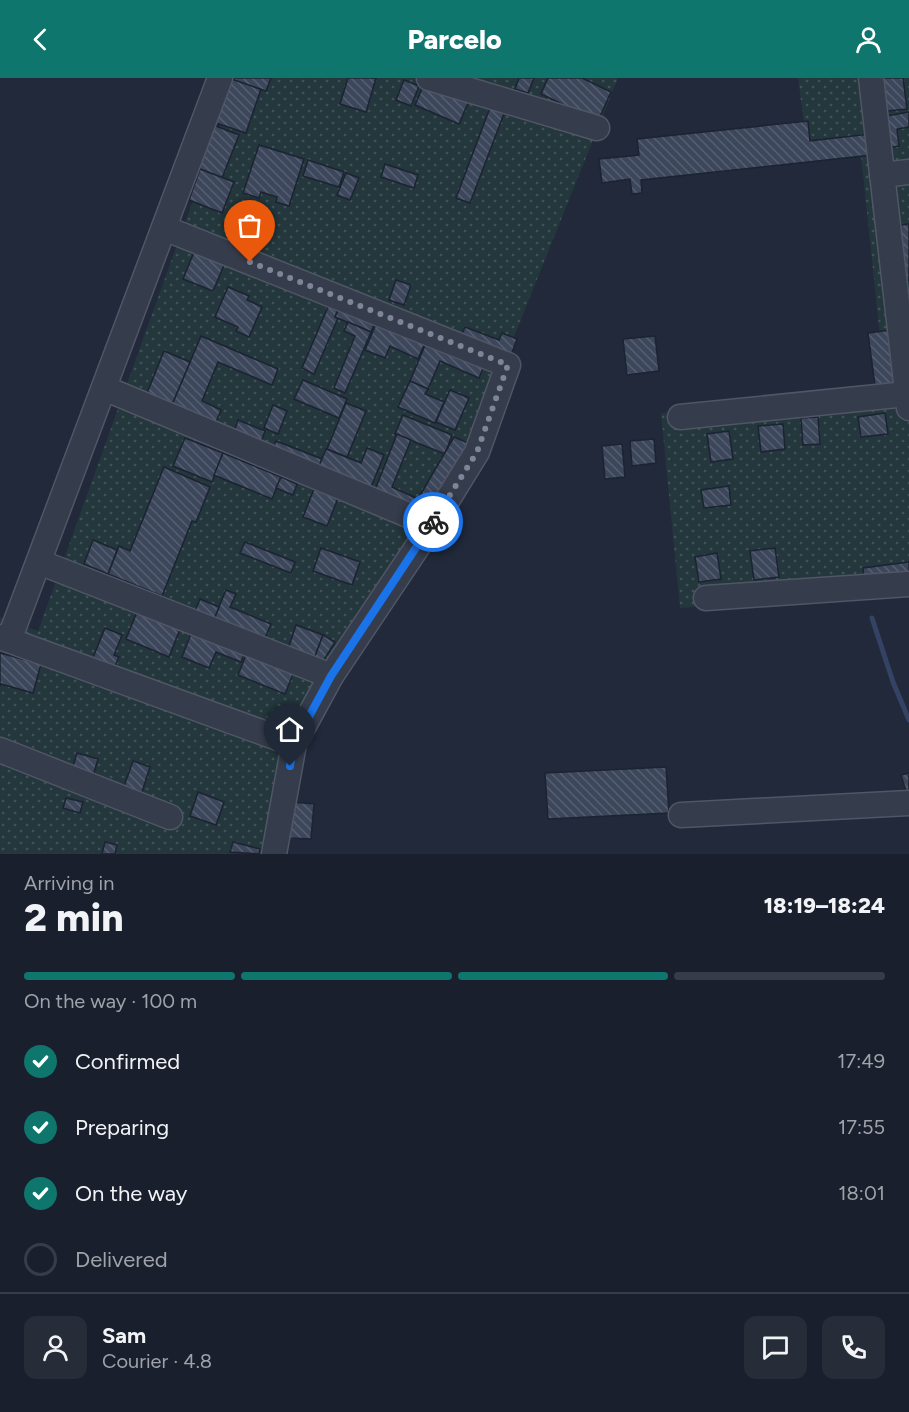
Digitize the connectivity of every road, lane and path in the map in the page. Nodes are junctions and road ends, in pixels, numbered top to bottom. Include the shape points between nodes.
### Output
1 (220, 78) edge
2 (429, 78) edge
3 (871, 78) edge
4 (597, 128) dead end
5 (909, 172) edge
6 (882, 175) junction
7 (164, 228) junction
8 (104, 388) junction
9 (908, 401) edge
10 (680, 417) dead end
11 (432, 525) junction
12 (39, 562) junction
13 (909, 584) edge
14 (706, 598) dead end
15 (5, 638) edge
16 (331, 676) junction
17 (294, 744) junction
18 (0, 750) edge
19 (909, 803) edge
20 (681, 815) dead end
21 (170, 817) dead end
22 (274, 854) edge

1 - 7 street
2 - 4 street
3 - 6 street
5 - 6 street
6 - 9 street
7 - 8 street
7 - 11 street via 508,365 477,452
8 - 11 street
8 - 12 street
9 - 10 street
11 - 16 street
12 - 15 street
12 - 16 street
13 - 14 street
15 - 17 street
16 - 17 street
17 - 22 street
18 - 21 street
19 - 20 street

